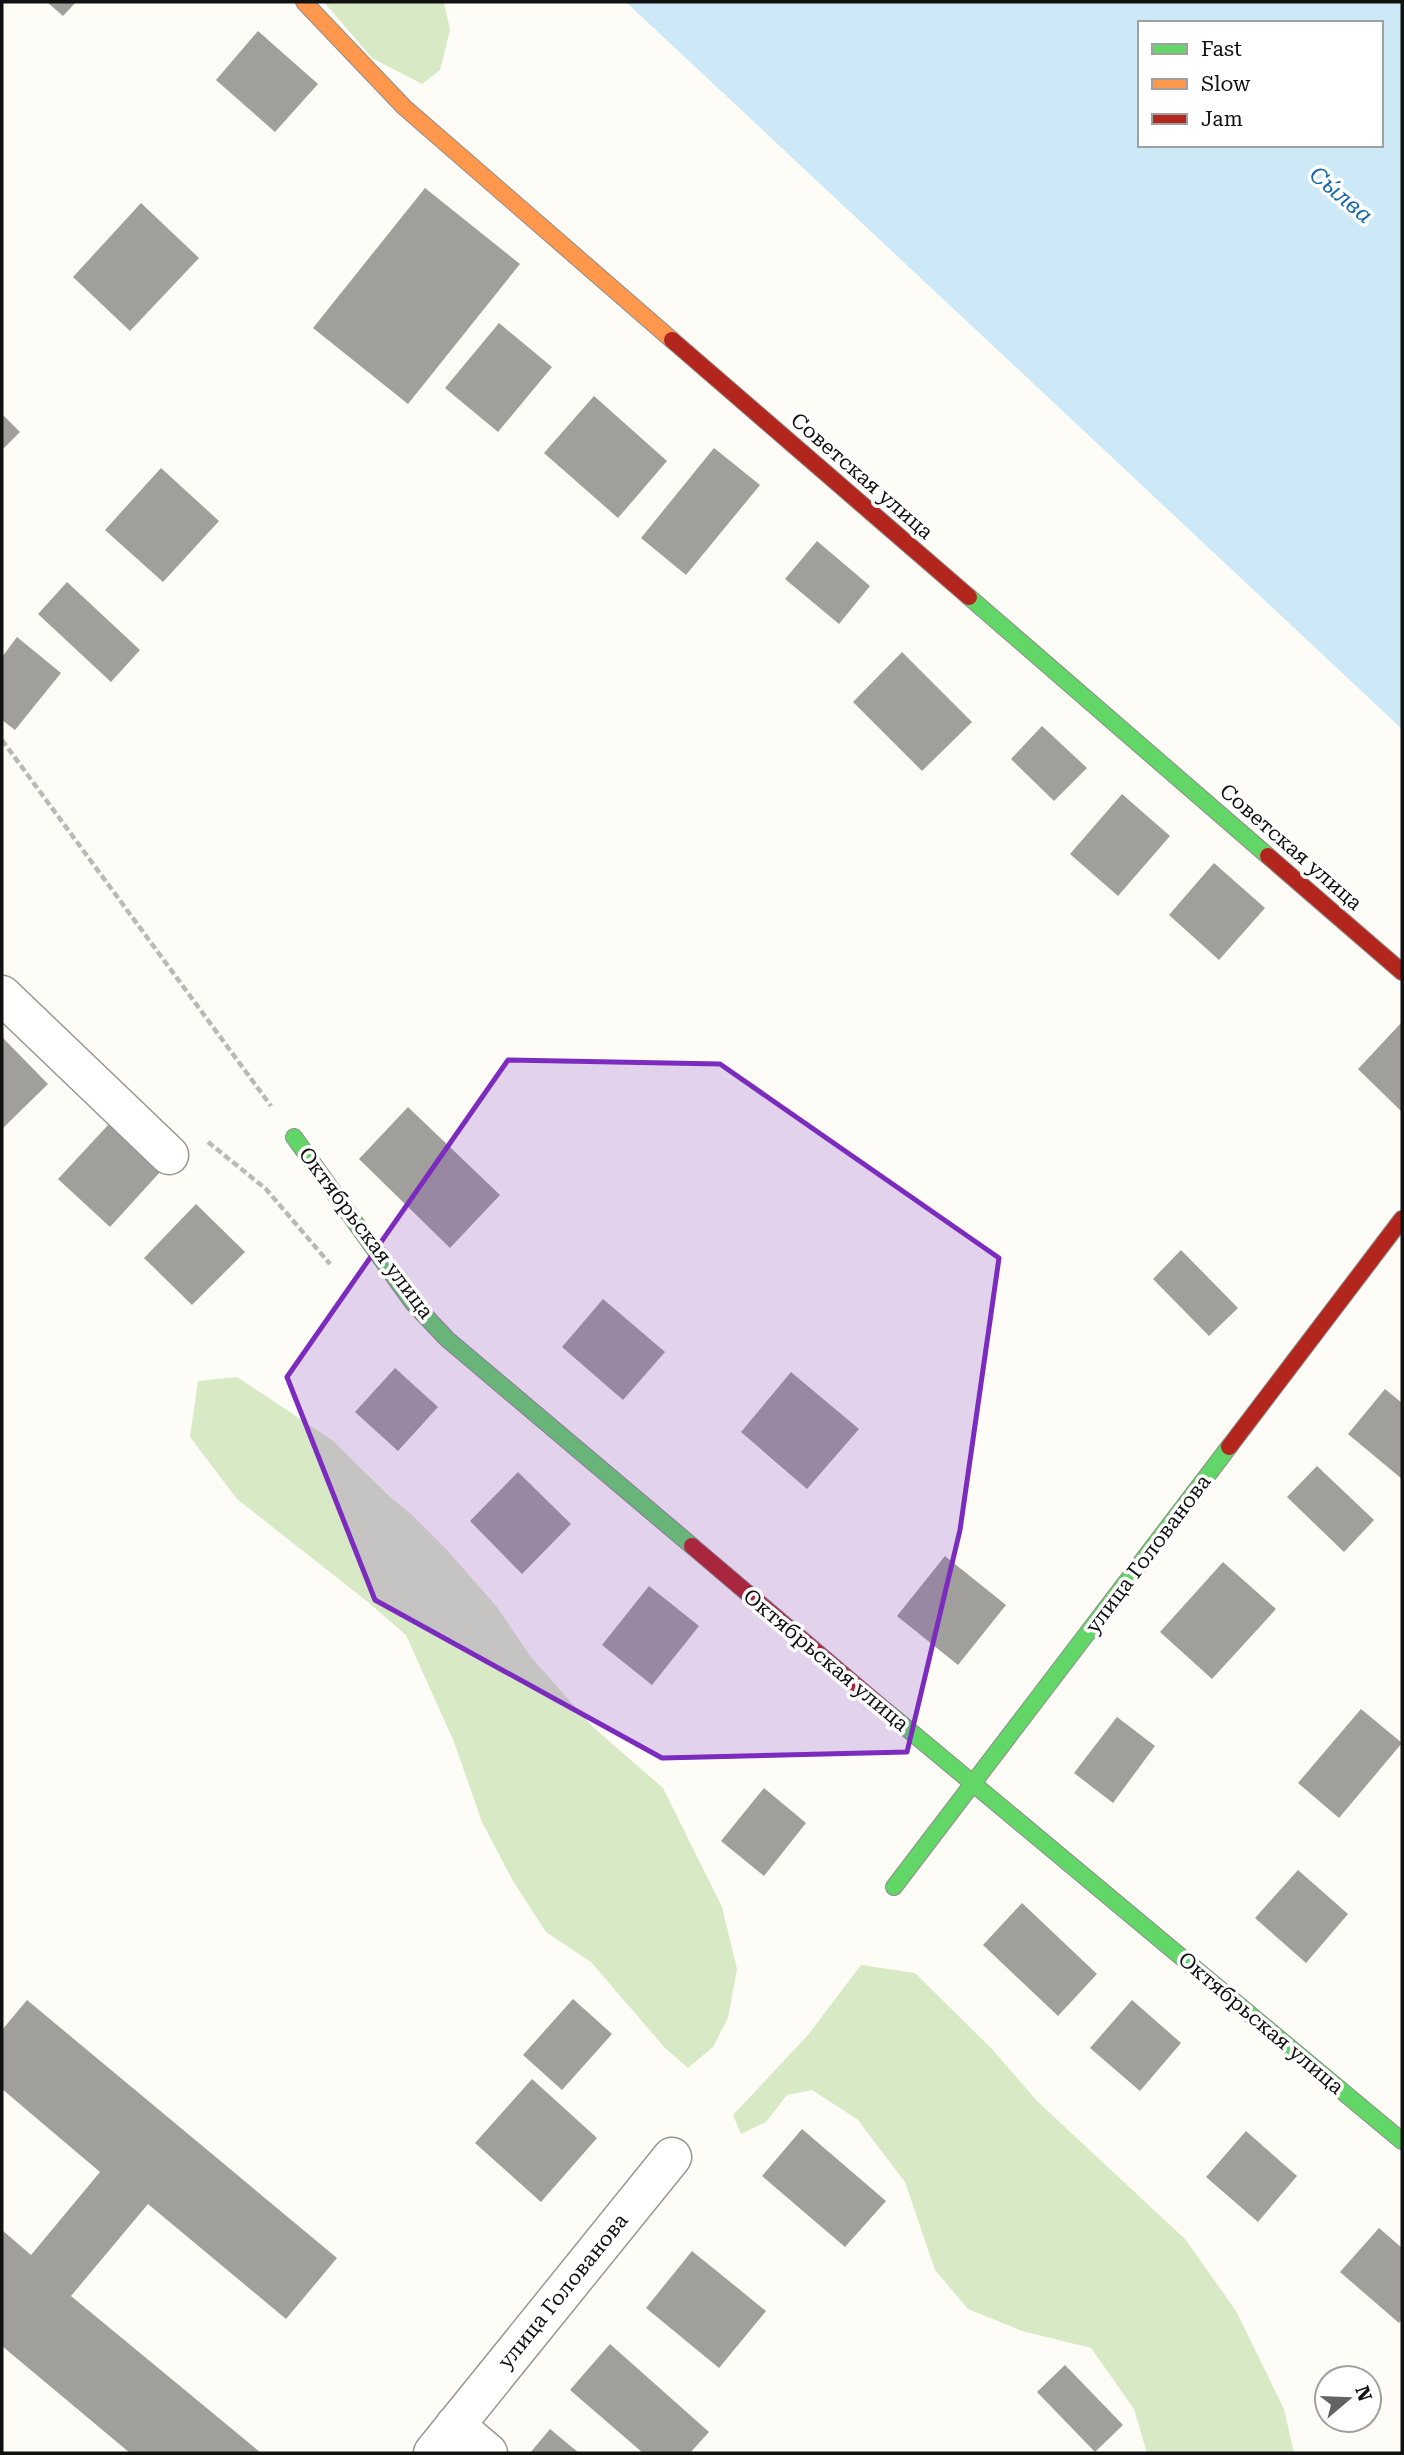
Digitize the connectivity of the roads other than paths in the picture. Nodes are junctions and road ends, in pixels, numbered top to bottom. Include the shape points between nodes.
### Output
1 (304, 2) edge
2 (1402, 972) edge
3 (2, 995) edge
4 (294, 1137) road end
5 (169, 1155) dead end
6 (1402, 1219) edge
7 (973, 1785) junction
8 (894, 1887) dead end
9 (1402, 2141) edge
10 (671, 2157) dead end
11 (444, 2439) edge
12 (488, 2453) edge

1 - 2 street, Советская улица via 404,107
3 - 5 street
4 - 7 street, Октябрьская улица via 413,1303 447,1339
6 - 7 street, улица Голованова
7 - 8 street, улица Голованова
7 - 9 street, Октябрьская улица
10 - 11 street, улица Голованова
11 - 12 street, улица Голованова

